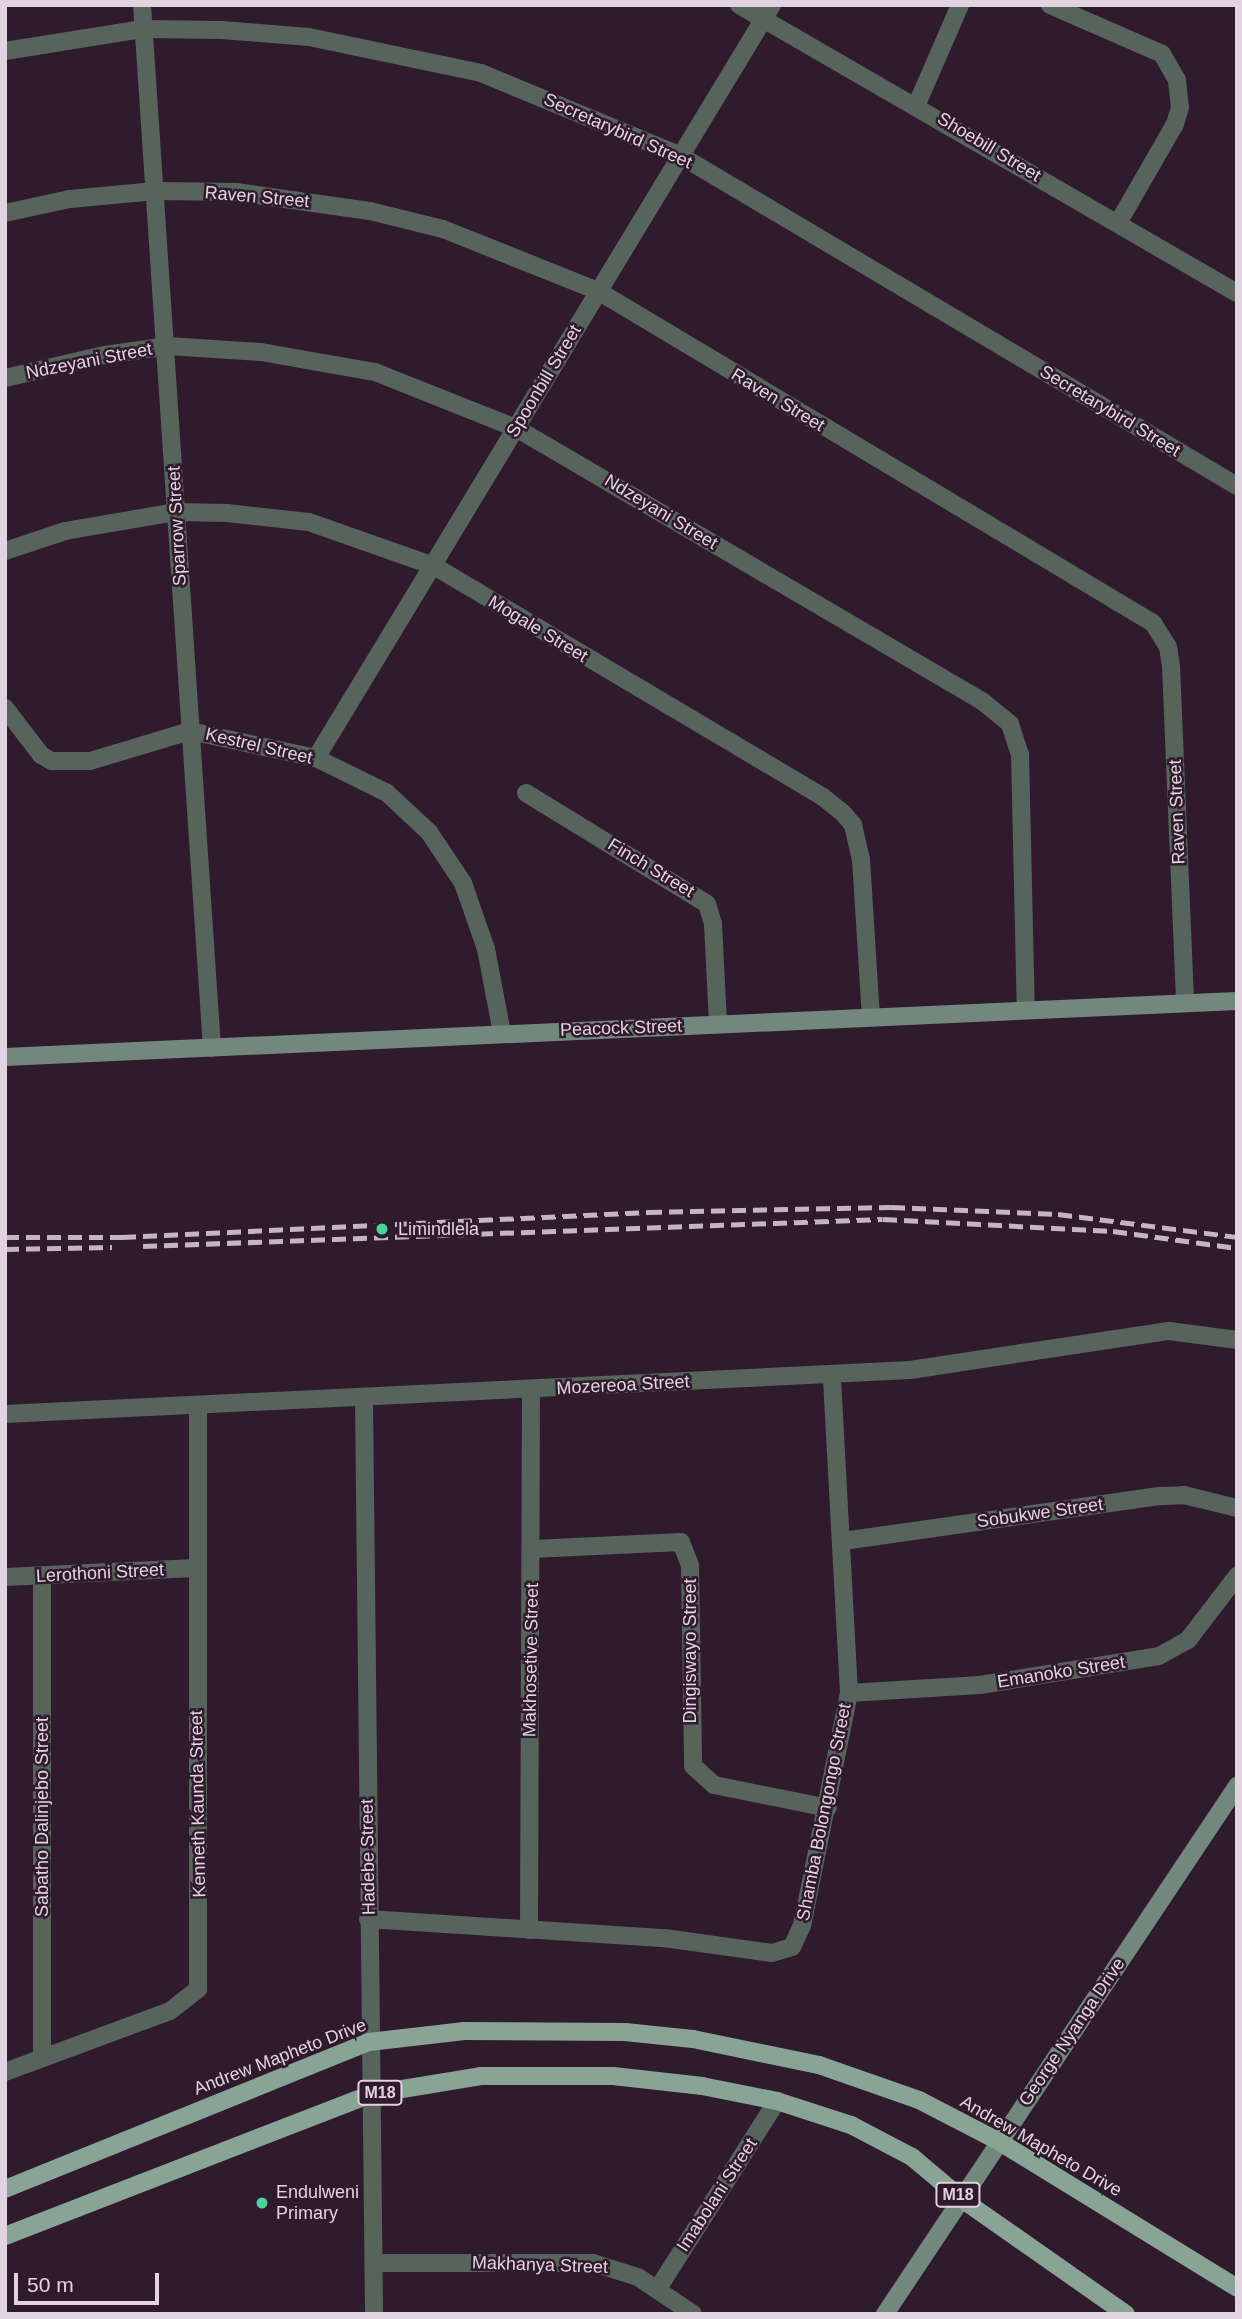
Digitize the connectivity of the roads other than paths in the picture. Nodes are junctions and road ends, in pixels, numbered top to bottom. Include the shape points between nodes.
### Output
1 (142, 5) edge
2 (739, 5) edge
3 (960, 5) edge
4 (1050, 5) edge
5 (769, 11) edge
6 (143, 29) junction
7 (5, 51) edge
8 (917, 104) junction
9 (681, 156) junction
10 (156, 191) junction
11 (5, 213) edge
12 (1118, 223) junction
13 (598, 291) junction
14 (1237, 293) edge
15 (168, 346) junction
16 (5, 378) edge
17 (516, 428) junction
18 (1237, 486) edge
19 (176, 512) junction
20 (5, 551) edge
21 (435, 566) junction
22 (5, 708) edge
23 (190, 731) junction
24 (316, 758) junction
25 (526, 793) dead end
26 (1237, 1000) edge
27 (1185, 1002) junction
28 (1026, 1009) junction
29 (871, 1016) junction
30 (718, 1024) junction
31 (502, 1033) junction
32 (212, 1048) junction
33 (5, 1056) edge
34 (1237, 1340) edge
35 (832, 1375) junction
36 (531, 1390) junction
37 (364, 1400) junction
38 (198, 1407) junction
39 (5, 1414) edge
40 (1237, 1508) edge
41 (843, 1541) junction
42 (532, 1549) junction
43 (195, 1568) junction
44 (41, 1576) junction
45 (1237, 1576) edge
46 (5, 1577) edge
47 (849, 1693) junction
48 (1237, 1786) edge
49 (828, 1808) junction
50 (369, 1919) junction
51 (528, 1930) junction
52 (369, 2042) junction
53 (42, 2057) junction
54 (5, 2072) edge
55 (372, 2094) junction
56 (777, 2101) junction
57 (1000, 2142) junction
58 (5, 2189) edge
59 (963, 2200) junction
60 (5, 2236) edge
61 (374, 2263) junction
62 (1237, 2288) edge
63 (657, 2290) junction
64 (374, 2314) edge
65 (693, 2314) edge
66 (885, 2314) edge
67 (1126, 2314) edge

1 - 6 street, Sparrow Street
2 - 5 street, Shoebill Street
3 - 8 street
4 - 12 street via 1162,54 1177,80 1181,107 1175,124
5 - 8 street, Shoebill Street
5 - 9 street, Spoonbill Street
6 - 7 street, Secretarybird Street
6 - 9 street, Secretarybird Street via 309,37 438,61 583,113
6 - 10 street, Sparrow Street
8 - 12 street, Shoebill Street
9 - 13 street, Spoonbill Street
9 - 18 street, Secretarybird Street
10 - 11 street, Raven Street via 70,199
10 - 13 street, Raven Street via 289,197 370,211 443,229
10 - 15 street, Sparrow Street
12 - 14 street, Shoebill Street
13 - 17 street, Spoonbill Street
13 - 27 street, Raven Street via 1135,612 1163,635 1171,666
15 - 16 street, Ndzeyani Street
15 - 17 street, Ndzeyani Street via 261,352 375,372
15 - 19 street, Sparrow Street
17 - 21 street, Spoonbill Street
17 - 28 street, Ndzeyani Street via 982,701 1010,724 1020,754
19 - 20 street, Mogale Street via 65,531
19 - 21 street, Mogale Street via 309,522
19 - 23 street, Sparrow Street
21 - 24 street, Spoonbill Street
21 - 29 street, Mogale Street via 843,813 853,825 861,859
22 - 23 street, Kestrel Street via 41,755 65,763 90,761
23 - 24 street, Kestrel Street
23 - 32 street, Sparrow Street
24 - 31 street, Kestrel Street via 387,793 448,857 475,913
25 - 30 street, Finch Street via 707,904 713,924
26 - 27 street, Peacock Street
27 - 28 street, Peacock Street
28 - 29 street, Peacock Street
29 - 30 street, Peacock Street
30 - 31 street, Peacock Street
31 - 32 street, Peacock Street
32 - 33 street, Peacock Street
34 - 35 street, Mozereoa Street via 1169,1331 942,1367
35 - 36 street, Mozereoa Street
35 - 41 street, Shamba Bolongongo Street
36 - 37 street, Mozereoa Street
36 - 42 street, Makhosetive Street
37 - 38 street, Mozereoa Street
37 - 50 street, Hadebe Street
38 - 39 street, Mozereoa Street
38 - 43 street, Kenneth Kaunda Street
40 - 41 street, Sobukwe Street via 1184,1495 1161,1496
41 - 47 street, Shamba Bolongongo Street
42 - 49 street, Dingiswayo Street via 681,1542 690,1566 693,1766 714,1785
42 - 51 street, Makhosetive Street
43 - 44 street, Lerothoni Street
43 - 53 street, Kenneth Kaunda Street via 198,1989 170,2011
44 - 46 street, Lerothoni Street
44 - 53 street, Sabatho Dalinjebo Street
45 - 47 street, Emanoko Street via 1188,1640 1159,1656 979,1685
47 - 49 street, Shamba Bolongongo Street
48 - 57 street, George Nyanga Drive
49 - 51 street, Shamba Bolongongo Street via 802,1926 797,1939 783,1952
50 - 51 street, Shamba Bolongongo Street
50 - 52 street, Hadebe Street
52 - 55 street, Hadebe Street
52 - 57 main road, Andrew Mapheto Drive via 534,2029 693,2039 819,2064 867,2080
52 - 58 main road, Andrew Mapheto Drive
53 - 54 street, Kenneth Kaunda Street
55 - 56 main road, M18 via 481,2076 546,2075 702,2086
55 - 60 main road, M18
55 - 61 street, Hadebe Street
56 - 59 main road, M18 via 851,2125 912,2157
56 - 63 street, Imabolani Street
57 - 59 street, George Nyanga Drive
57 - 62 main road, Andrew Mapheto Drive
59 - 66 street, George Nyanga Drive
59 - 67 main road, M18
61 - 63 street, Makhanya Street via 593,2263 616,2267
61 - 64 street, Hadebe Street
63 - 65 street, Makhanya Street

